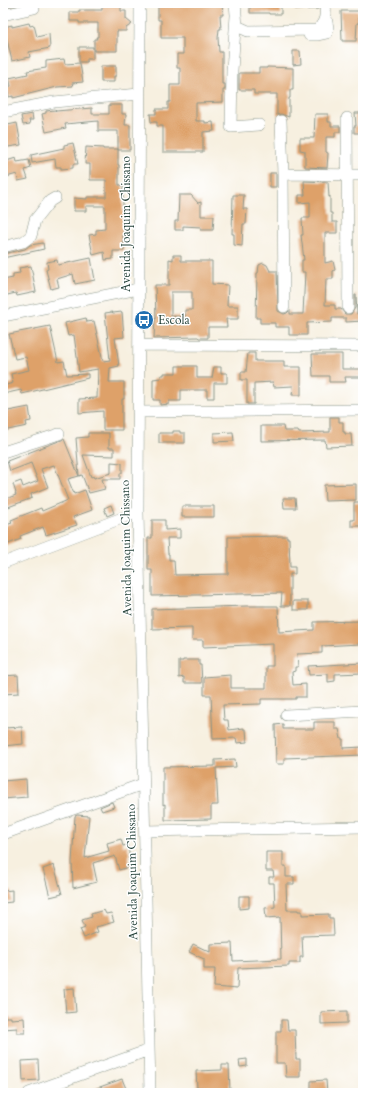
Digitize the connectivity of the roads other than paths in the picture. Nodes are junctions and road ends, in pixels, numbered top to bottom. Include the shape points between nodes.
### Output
1 (140, 3) edge
2 (235, 3) edge
3 (326, 3) edge
4 (34, 8) dead end
5 (3, 15) edge
6 (236, 16) junction
7 (326, 17) junction
8 (234, 36) junction
9 (139, 94) junction
10 (3, 112) edge
11 (347, 118) dead end
12 (281, 121) dead end
13 (259, 125) dead end
14 (283, 174) junction
15 (348, 175) junction
16 (363, 175) edge
17 (55, 198) dead end
18 (3, 247) edge
19 (138, 289) junction
20 (284, 306) dead end
21 (348, 308) dead end
22 (3, 316) edge
23 (139, 345) junction
24 (363, 346) edge
25 (363, 410) edge
26 (138, 412) junction
27 (59, 434) dead end
28 (3, 452) edge
29 (138, 512) junction
30 (3, 564) edge
31 (363, 711) edge
32 (286, 715) dead end
33 (143, 784) junction
34 (363, 827) edge
35 (144, 832) junction
36 (3, 834) edge
37 (149, 1050) junction
38 (29, 1093) edge
39 (150, 1093) edge

1 - 9 street, Avenida Joaquim Chissano
2 - 6 street
3 - 7 street
4 - 5 street
6 - 7 street via 237,26 248,31 317,30
6 - 8 street
7 - 8 street via 327,33 318,35
8 - 13 street via 231,127
9 - 10 street via 54,102
9 - 19 street, Avenida Joaquim Chissano
11 - 15 street
12 - 14 street
14 - 15 street
14 - 20 street
15 - 16 street
15 - 21 street
17 - 18 street via 35,220 31,236 23,242
19 - 22 street
19 - 23 street, Avenida Joaquim Chissano
23 - 24 street
23 - 26 street, Avenida Joaquim Chissano
25 - 26 street
26 - 29 street, Avenida Joaquim Chissano
27 - 28 street
29 - 30 street
29 - 33 street, Avenida Joaquim Chissano
31 - 32 street
33 - 35 street, Avenida Joaquim Chissano
33 - 36 street
34 - 35 street
35 - 37 street, Avenida Joaquim Chissano
37 - 38 street
37 - 39 street, Avenida Joaquim Chissano

